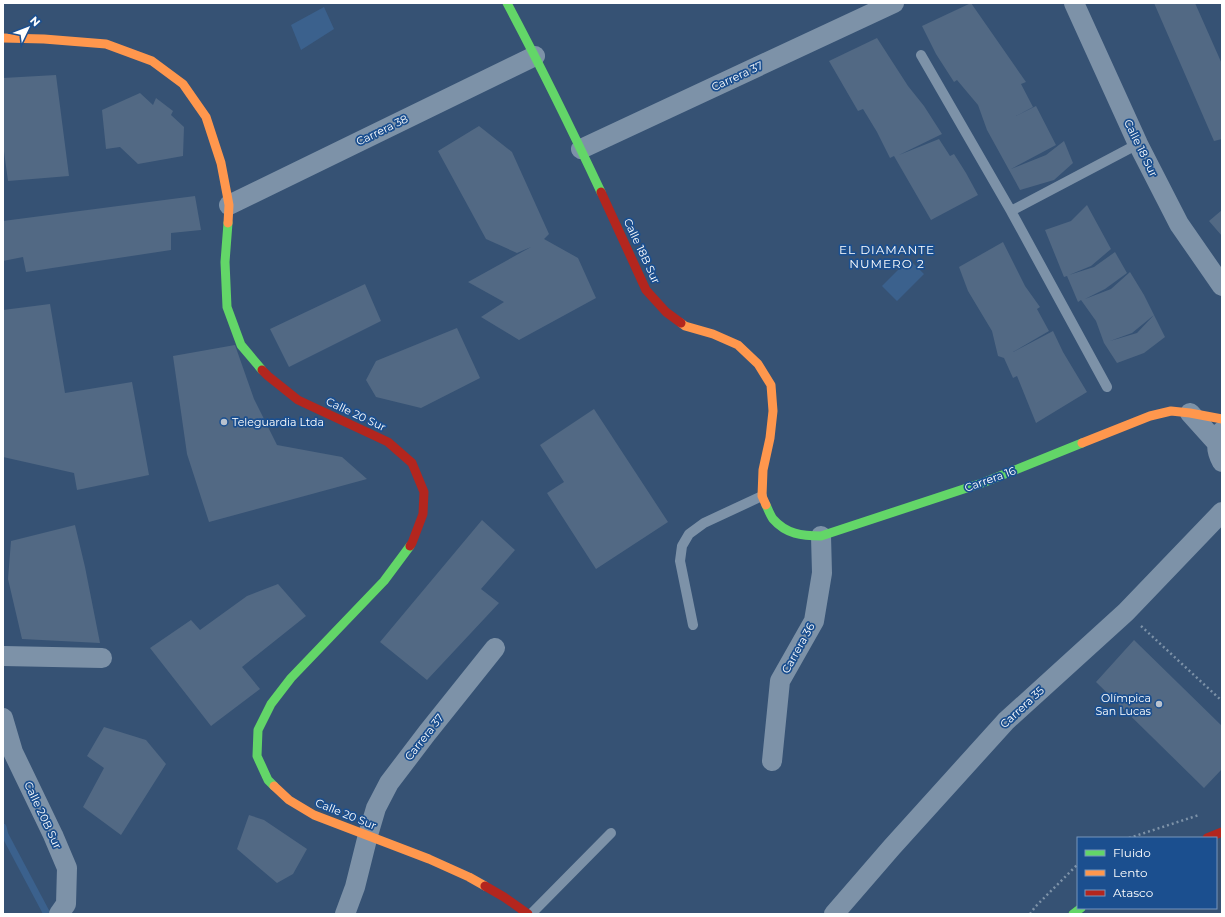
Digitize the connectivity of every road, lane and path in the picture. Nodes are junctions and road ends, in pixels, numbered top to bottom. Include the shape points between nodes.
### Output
1 (507, 3) edge
2 (894, 3) edge
3 (1074, 3) edge
4 (3, 38) edge
5 (921, 55) dead end
6 (535, 56) junction
7 (1138, 144) junction
8 (581, 149) junction
9 (229, 205) junction
10 (1011, 211) junction
11 (1222, 286) edge
12 (1107, 386) dead end
13 (1190, 413) junction
14 (1222, 419) edge
15 (1220, 437) edge
16 (1222, 462) edge
17 (762, 496) junction
18 (1222, 512) edge
19 (788, 531) joint
20 (821, 536) junction
21 (1126, 612) junction
22 (693, 625) dead end
23 (495, 648) dead end
24 (3, 656) edge
25 (102, 658) dead end
26 (1222, 701) edge
27 (3, 718) edge
28 (772, 761) dead end
29 (1201, 815) dead end
30 (1222, 832) edge
31 (612, 833) dead end
32 (368, 835) junction
33 (1132, 837) edge
34 (1210, 837) edge
35 (1077, 865) edge
36 (59, 914) edge
37 (345, 914) edge
38 (528, 914) edge
39 (531, 914) edge
40 (834, 914) edge
41 (1030, 914) edge

1 - 6 street, Calle 18B Sur
2 - 8 street, Carrera 37
3 - 7 street, Calle 18 Sur
4 - 9 street, Calle 20 Sur via 106,44 152,61 183,84 206,118 221,163
5 - 10 lane
6 - 8 street, Calle 18B Sur
6 - 9 street, Carrera 38
7 - 10 lane
7 - 11 street, Calle 18 Sur via 1179,224
8 - 17 street, Calle 18B Sur via 646,290 666,312 685,326 714,334 738,345 758,364 771,385 773,411 763,470
9 - 32 street, Calle 20 Sur via 225,262 227,308 241,345 268,376 298,400 388,442 412,463 424,492 423,514 412,543 384,581 291,678 271,704 258,730 257,756 268,780 289,800 314,815
10 - 12 lane
13 - 14 street, Carrera 16
13 - 15 street
13 - 20 street, Carrera 16 via 1170,411 1150,416 985,482
15 - 16 street via 1218,452
17 - 19 street, Calle 18B Sur via 772,518
17 - 22 lane via 704,523 689,534 682,546 680,561
18 - 21 street, Carrera 35
19 - 20 street, Carrera 16 via 805,536
20 - 28 street, Carrera 36 via 822,573 814,621 780,682
21 - 26 path
21 - 40 street, Carrera 35 via 1006,721
23 - 32 street, Carrera 37 via 389,783 376,808
24 - 25 street
27 - 36 street, Calle 20B Sur via 13,752 67,868 66,904
29 - 33 path
30 - 34 street
31 - 39 lane
32 - 37 street, Carrera 37 via 355,887
32 - 38 street, Calle 20 Sur via 469,877
35 - 41 path

